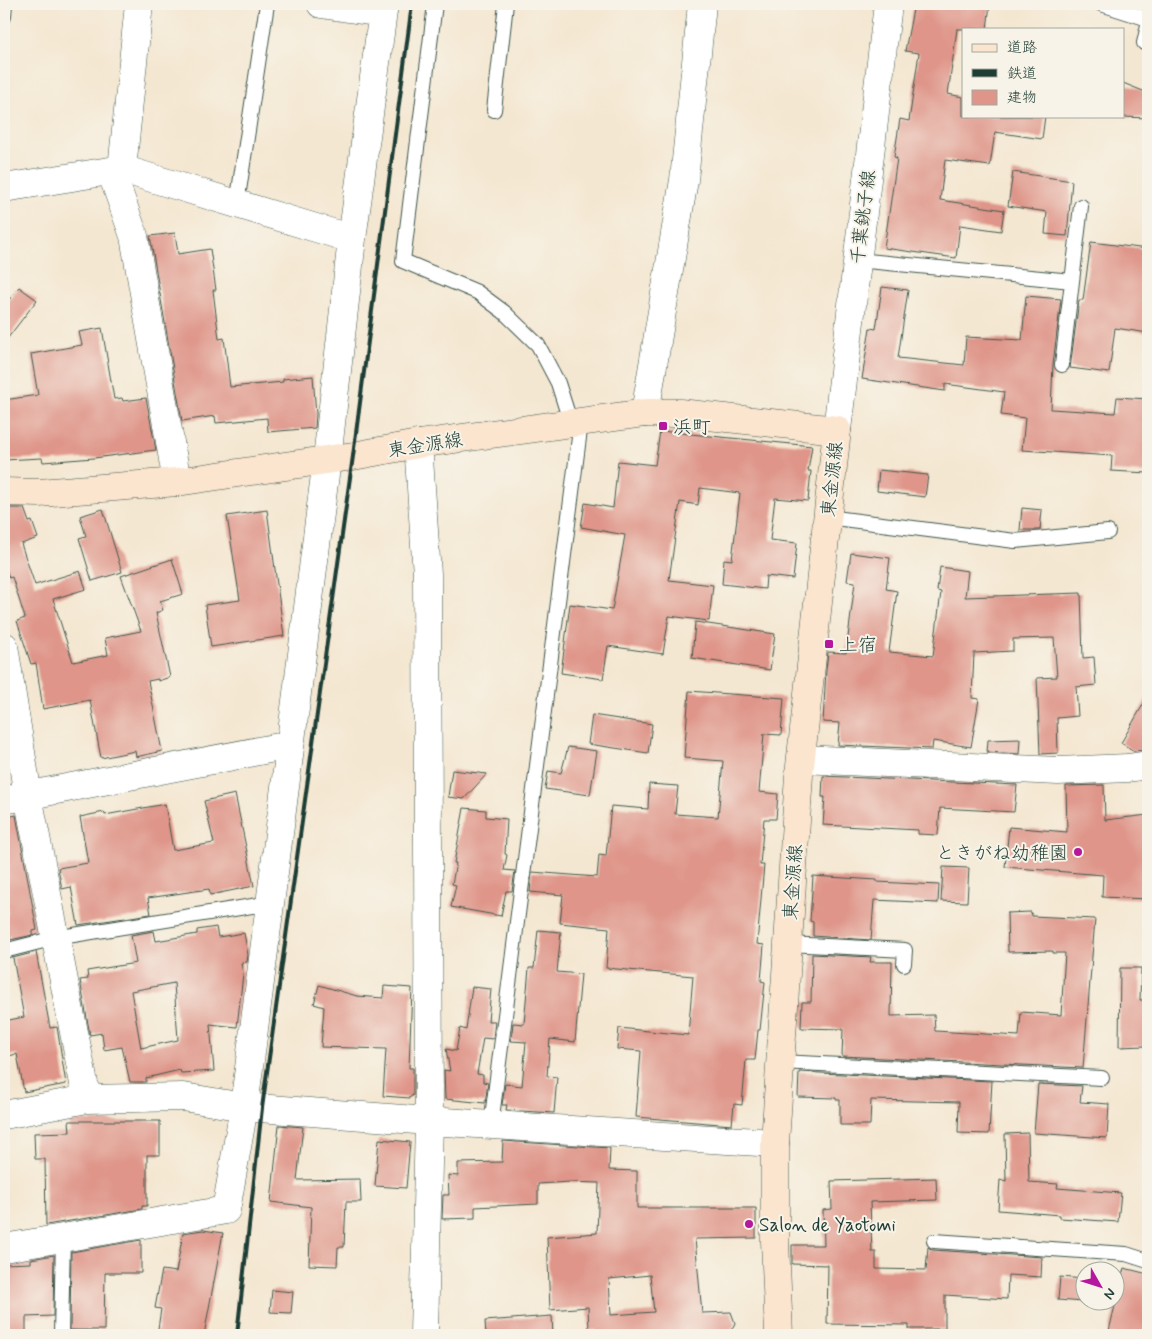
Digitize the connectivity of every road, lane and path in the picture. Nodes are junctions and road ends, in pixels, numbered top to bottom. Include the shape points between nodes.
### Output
1 (5, 4) edge
2 (139, 4) edge
3 (267, 4) edge
4 (322, 4) edge
5 (435, 4) edge
6 (506, 4) edge
7 (702, 4) edge
8 (888, 4) edge
9 (1100, 4) edge
10 (383, 8) edge
11 (4, 16) edge
12 (1148, 19) edge
13 (1148, 25) edge
14 (1144, 43) dead end
15 (494, 110) dead end
16 (116, 170) junction
17 (4, 188) edge
18 (237, 204) junction
19 (1081, 206) dead end
20 (352, 239) junction
21 (856, 260) junction
22 (1072, 281) junction
23 (1062, 365) dead end
24 (646, 413) junction
25 (576, 423) junction
26 (837, 430) junction
27 (418, 444) junction
28 (327, 459) junction
29 (177, 482) junction
30 (4, 492) edge
31 (827, 517) junction
32 (1108, 532) dead end
33 (4, 649) edge
34 (290, 745) junction
35 (802, 759) junction
36 (1148, 765) edge
37 (16, 798) edge
38 (270, 903) junction
39 (55, 938) junction
40 (788, 944) junction
41 (4, 951) edge
42 (904, 964) dead end
43 (780, 1062) junction
44 (1102, 1078) dead end
45 (87, 1099) junction
46 (244, 1107) junction
47 (4, 1114) edge
48 (429, 1121) junction
49 (491, 1124) junction
50 (775, 1143) junction
51 (63, 1237) junction
52 (934, 1241) dead end
53 (4, 1248) edge
54 (1148, 1261) edge
55 (61, 1335) edge
56 (424, 1335) edge
57 (779, 1335) edge

1 - 11 lane
2 - 16 street
3 - 18 lane
4 - 10 street
5 - 25 lane via 403,261 477,292 504,312 538,345
6 - 15 lane
7 - 24 street via 684,180
8 - 21 street, 千葉銚子線
9 - 12 lane
10 - 20 street
13 - 14 lane
16 - 17 street
16 - 18 street
16 - 29 street via 134,236
18 - 20 street
19 - 22 lane
20 - 28 street
21 - 22 lane
21 - 26 street, 千葉銚子線
22 - 23 lane
24 - 25 main road, 東金源線
24 - 26 main road, 東金源線 via 680,413
25 - 27 main road, 東金源線
25 - 49 lane
26 - 31 main road, 東金源線
27 - 28 main road, 東金源線
27 - 48 street via 427,574
28 - 29 main road, 東金源線
28 - 34 street
29 - 30 main road, 東金源線 via 39,493
31 - 32 lane via 1015,540
31 - 35 main road, 東金源線
33 - 37 street
34 - 37 street
34 - 38 street
35 - 36 street via 1058,771
35 - 40 main road, 東金源線
37 - 39 street
38 - 39 lane
38 - 46 street
39 - 41 lane
39 - 45 street
40 - 42 lane via 905,950
40 - 43 main road, 東金源線
43 - 44 lane
43 - 50 main road, 東金源線
45 - 46 street via 182,1096
45 - 47 street
46 - 48 street
46 - 51 street via 226,1210
48 - 49 street
48 - 56 street
49 - 50 street
50 - 57 main road, 東金源線
51 - 53 street
51 - 55 lane
52 - 54 lane via 1126,1254

